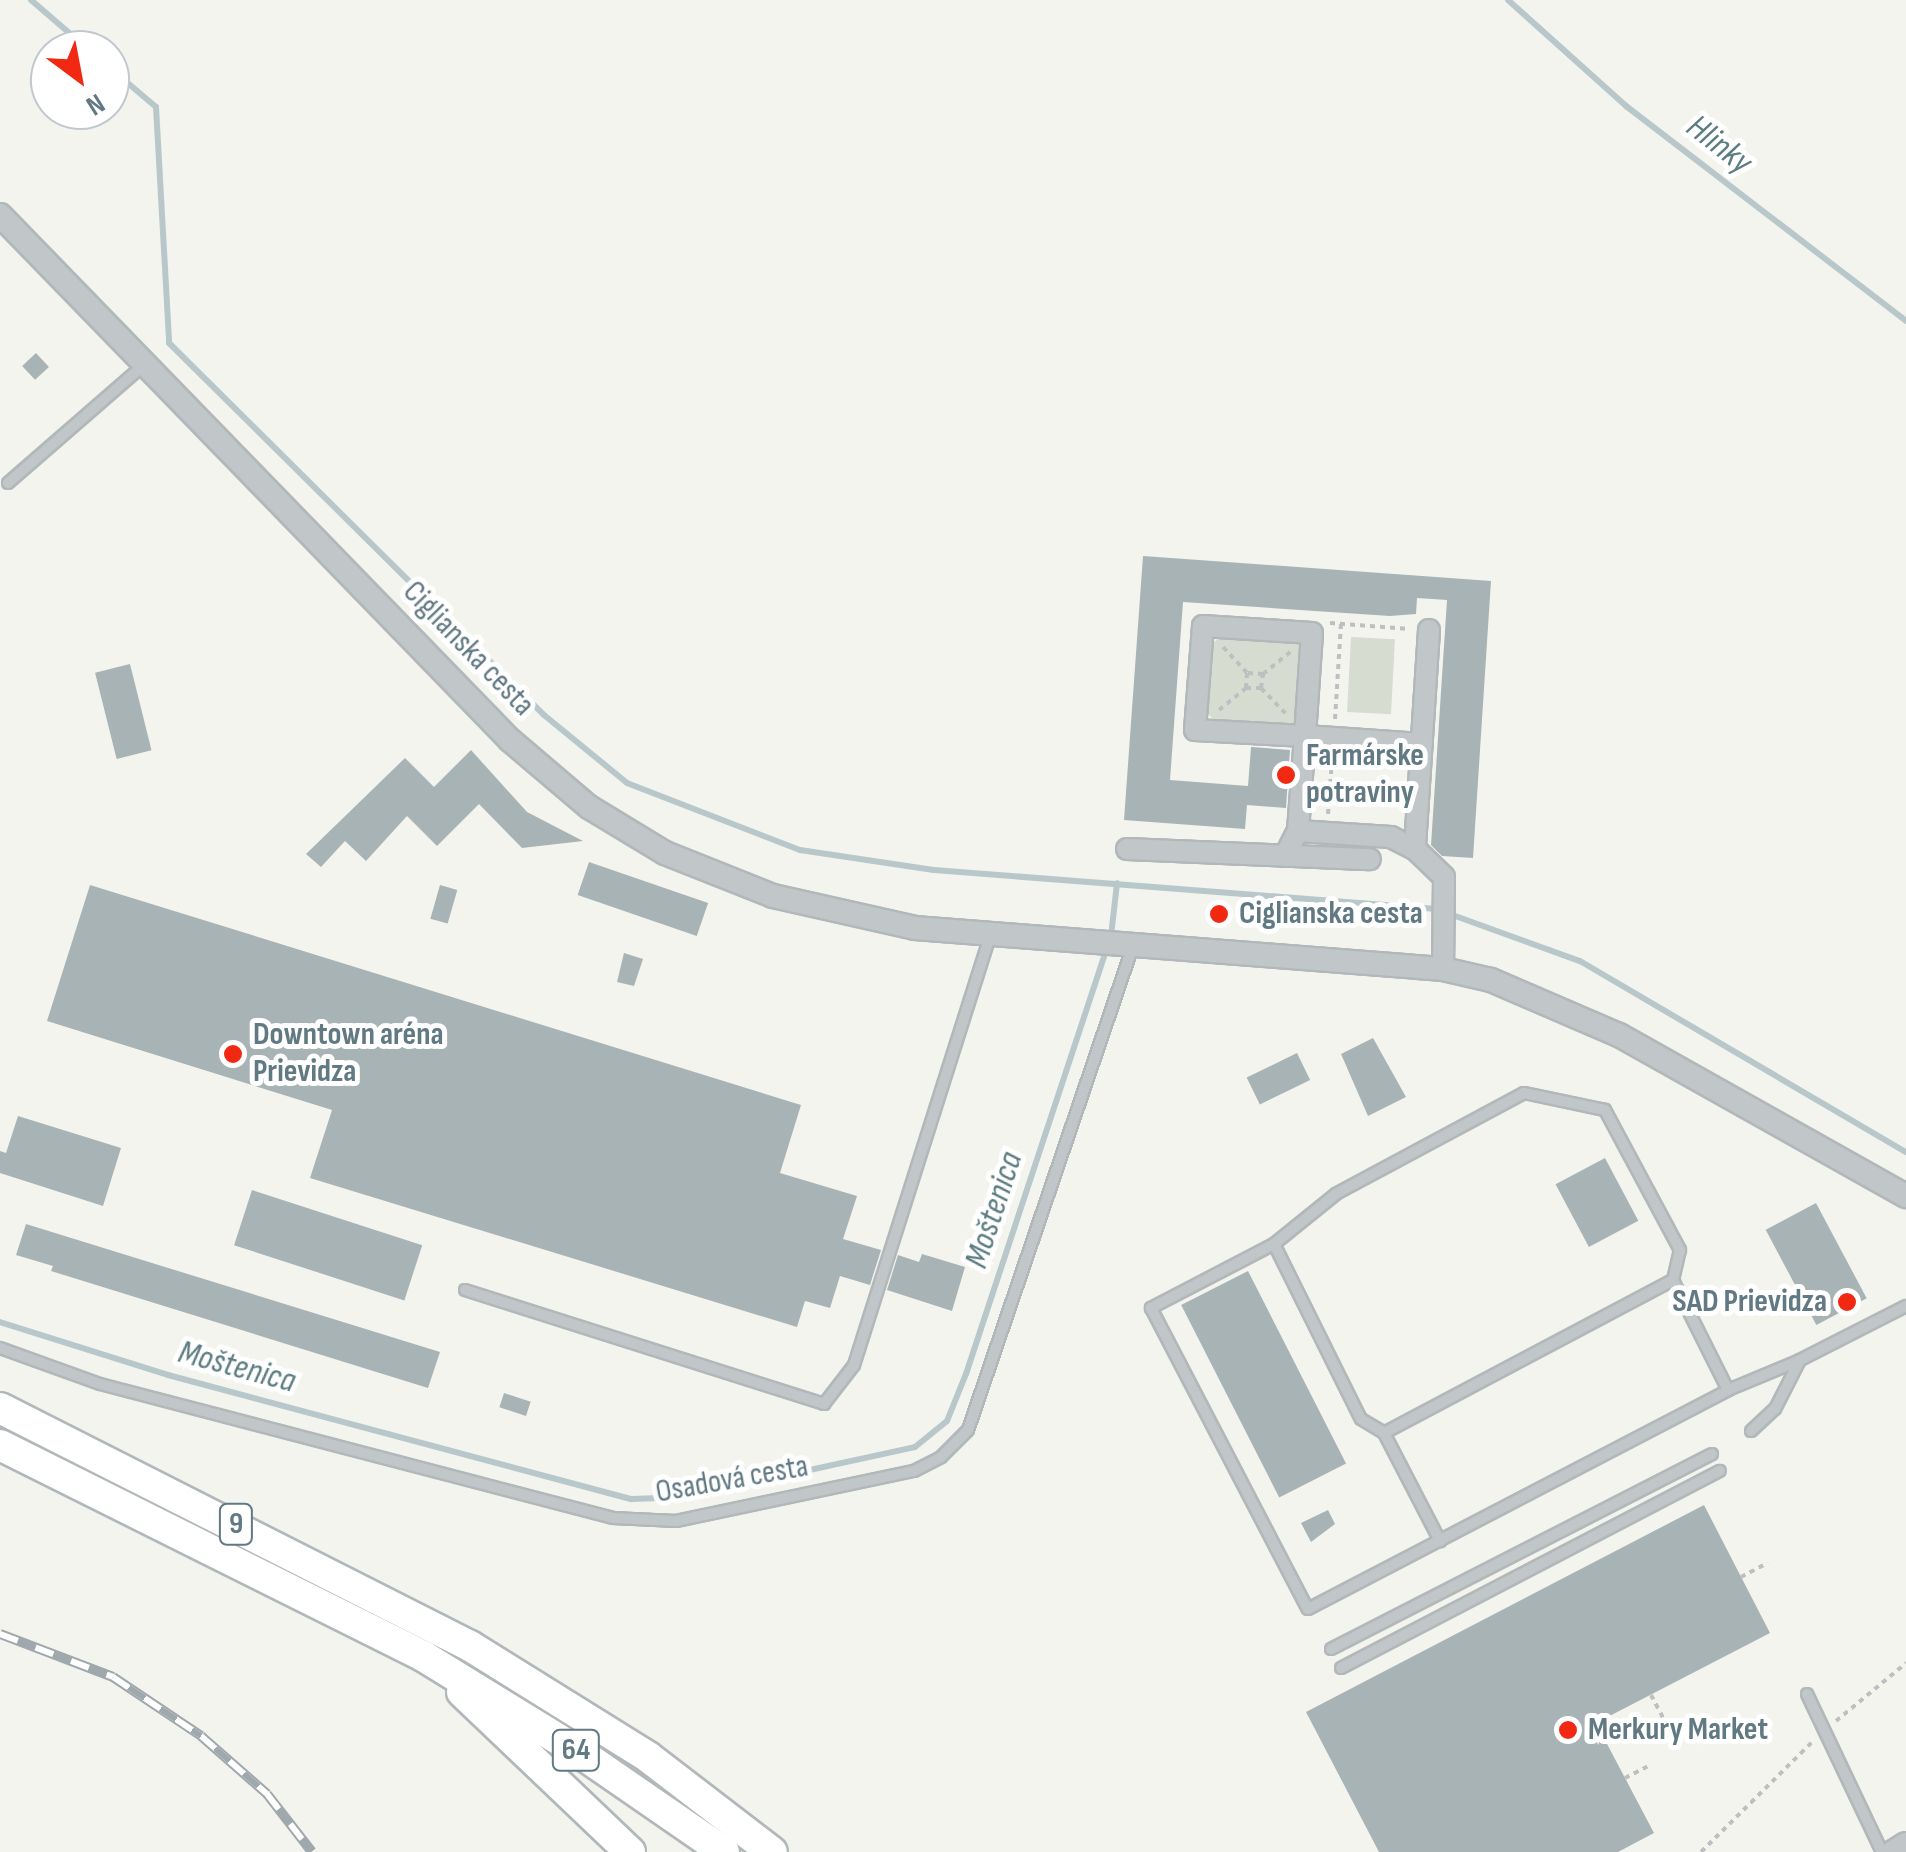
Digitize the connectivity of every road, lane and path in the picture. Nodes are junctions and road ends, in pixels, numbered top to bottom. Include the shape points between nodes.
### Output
1 (0, 215) edge
2 (145, 363) junction
3 (8, 484) dead end
4 (1202, 626) junction
5 (1429, 630) joint
6 (1312, 633) junction
7 (1247, 673) junction
8 (1262, 674) junction
9 (1246, 688) junction
10 (1195, 730) junction
11 (1304, 736) junction
12 (1422, 744) junction
13 (1298, 832) junction
14 (1128, 850) dead end
15 (1415, 850) junction
16 (1285, 856) junction
17 (1370, 859) dead end
18 (990, 934) junction
19 (1116, 944) junction
20 (1443, 969) junction
21 (1906, 1196) edge
22 (1274, 1244) junction
23 (1673, 1280) junction
24 (465, 1290) dead end
25 (1906, 1306) edge
26 (0, 1348) edge
27 (1800, 1360) junction
28 (1728, 1390) junction
29 (0, 1408) edge
30 (1751, 1430) dead end
31 (1384, 1433) junction
32 (0, 1445) edge
33 (1712, 1454) dead end
34 (1720, 1471) dead end
35 (1440, 1541) junction
36 (1767, 1563) dead end
37 (1741, 1577) dead end
38 (1332, 1649) dead end
39 (423, 1656) junction
40 (1906, 1664) edge
41 (1341, 1668) dead end
42 (1807, 1694) dead end
43 (1651, 1695) dead end
44 (1664, 1720) dead end
45 (1824, 1730) junction
46 (1650, 1765) dead end
47 (1625, 1778) dead end
48 (1906, 1844) edge
49 (630, 1852) edge
50 (724, 1852) edge
51 (772, 1852) edge
52 (1701, 1852) edge
53 (1882, 1852) edge
54 (1893, 1852) edge

1 - 2 street, Ciglianska cesta
2 - 3 lane
2 - 18 street, Ciglianska cesta via 510,740 590,807 666,853 773,896 866,919
4 - 6 street
4 - 7 path
4 - 10 street
5 - 6 path via 1316,622
5 - 12 street
6 - 8 path
6 - 11 street
7 - 8 path
7 - 9 path
8 - 9 path via 1261,688
9 - 10 path
10 - 11 street
11 - 12 street
11 - 13 street
12 - 15 street
13 - 15 street via 1391,837
13 - 16 street
14 - 16 street
15 - 20 street via 1444,877
16 - 17 street
18 - 19 street, Ciglianska cesta
18 - 24 lane via 854,1365 824,1404
19 - 20 street, Ciglianska cesta
19 - 26 lane, Osadová cesta via 968,1430 941,1457 914,1470 676,1521 614,1518 100,1384
20 - 21 street, Ciglianska cesta via 1543,998 1589,1020
22 - 23 lane via 1336,1194 1524,1093 1606,1110 1680,1250
22 - 31 lane via 1362,1419
22 - 35 lane via 1151,1308 1308,1609
23 - 28 lane
23 - 31 lane
25 - 27 lane
27 - 28 lane
27 - 30 lane via 1776,1410
28 - 35 lane
29 - 51 main road, 9 via 470,1646 648,1756
31 - 35 lane
32 - 39 main road, 9
33 - 38 lane
34 - 41 lane
36 - 37 path
39 - 49 main road, 9
39 - 50 main road, 64 via 580,1752
40 - 45 path
42 - 45 lane
43 - 44 path
45 - 52 path
45 - 53 lane
46 - 47 path
48 - 54 street

